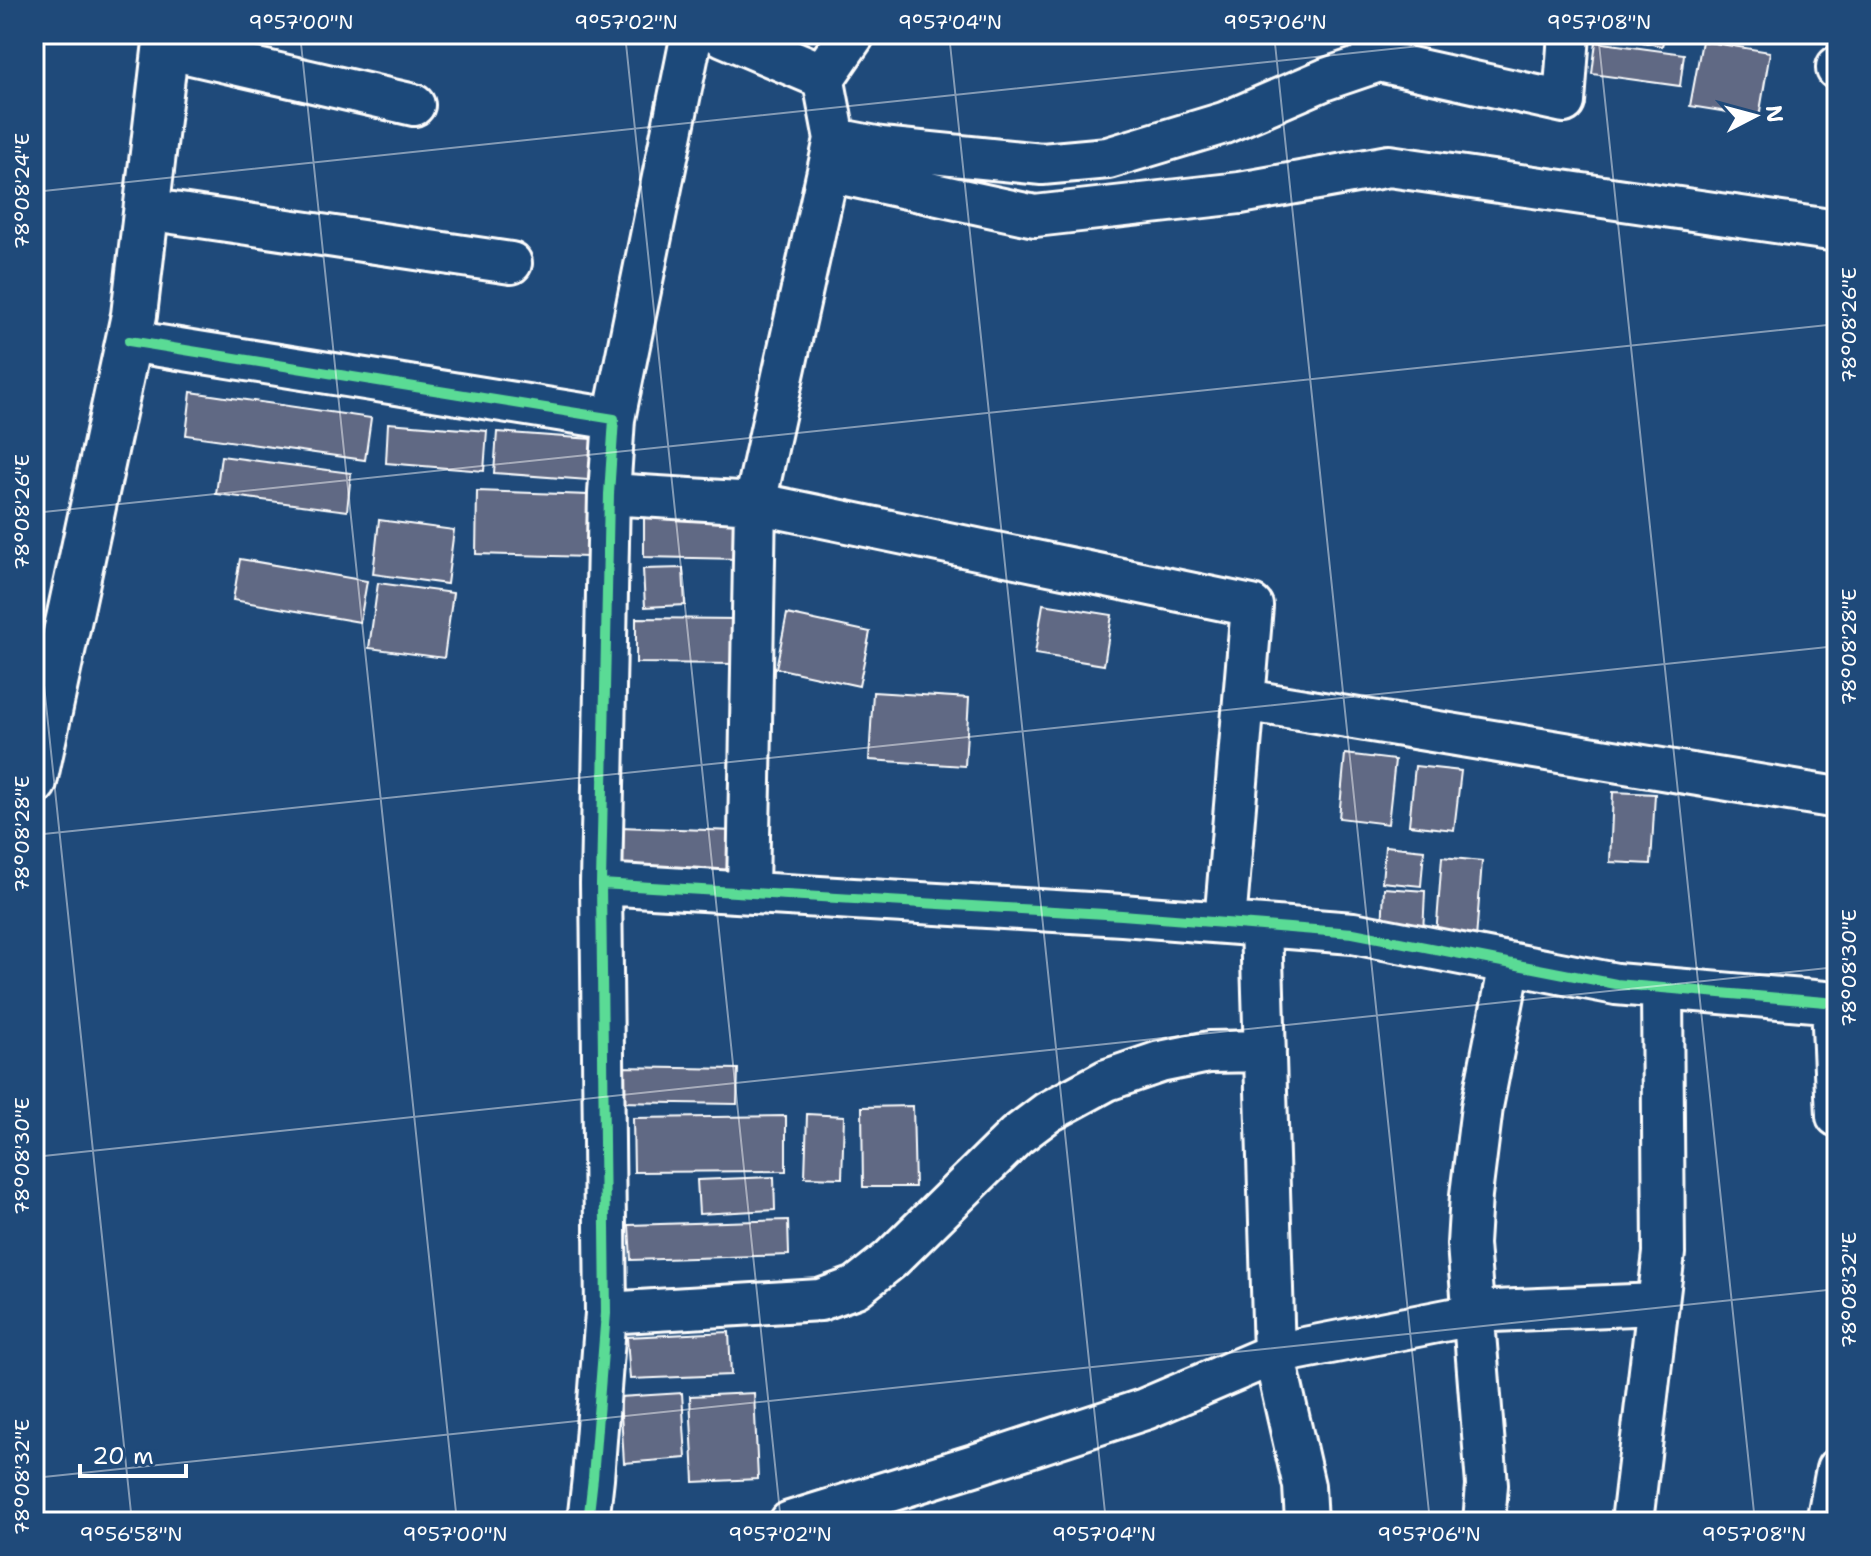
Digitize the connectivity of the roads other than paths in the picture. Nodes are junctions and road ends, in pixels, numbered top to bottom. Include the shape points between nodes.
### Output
1 (692, 34) edge
2 (724, 34) edge
3 (852, 34) edge
4 (1569, 34) edge
5 (166, 41) edge
6 (1374, 47) edge
7 (823, 76) junction
8 (414, 105) dead end
9 (831, 155) junction
10 (146, 209) junction
11 (1837, 231) edge
12 (511, 263) dead end
13 (129, 341) junction
14 (614, 419) junction
15 (609, 494) junction
16 (755, 503) junction
17 (1244, 700) junction
18 (34, 782) edge
19 (1837, 798) edge
20 (601, 884) junction
21 (748, 891) junction
22 (1243, 924) junction
23 (1510, 964) junction
24 (1662, 988) junction
25 (1835, 1003) edge
26 (1265, 1051) junction
27 (1837, 1116) edge
28 (1657, 1304) junction
29 (606, 1313) junction
30 (1473, 1315) junction
31 (1274, 1354) junction
32 (1837, 1469) edge
33 (588, 1522) edge
34 (790, 1522) edge
35 (1306, 1522) edge
36 (1484, 1522) edge
37 (1632, 1522) edge
38 (1827, 1522) edge

1 - 14 street
2 - 7 street
3 - 7 street
4 - 6 street via 1564,102
5 - 8 street
5 - 10 street
6 - 9 street via 1326,79 1224,123 1108,158 1042,164 881,148
7 - 9 street
9 - 11 street via 1035,216 1240,193 1389,166
9 - 16 street
10 - 12 street
10 - 13 street
13 - 14 street
13 - 18 street
14 - 15 street
15 - 16 street
15 - 20 street
16 - 17 street via 1252,606
16 - 21 street
17 - 19 street
17 - 22 street
20 - 21 street
20 - 29 street
21 - 22 street
22 - 23 street via 1353,933
22 - 26 street
23 - 24 street
23 - 30 street via 1471,1195
24 - 25 street
24 - 28 street via 1664,1253
25 - 27 street
26 - 29 street via 1209,1052 1160,1062 1107,1080 1048,1112 856,1287 820,1300
26 - 31 street
28 - 30 street
28 - 37 street
29 - 33 street
30 - 31 street
30 - 36 street via 1487,1485
31 - 34 street via 1145,1409
31 - 35 street via 1304,1486
32 - 38 street

